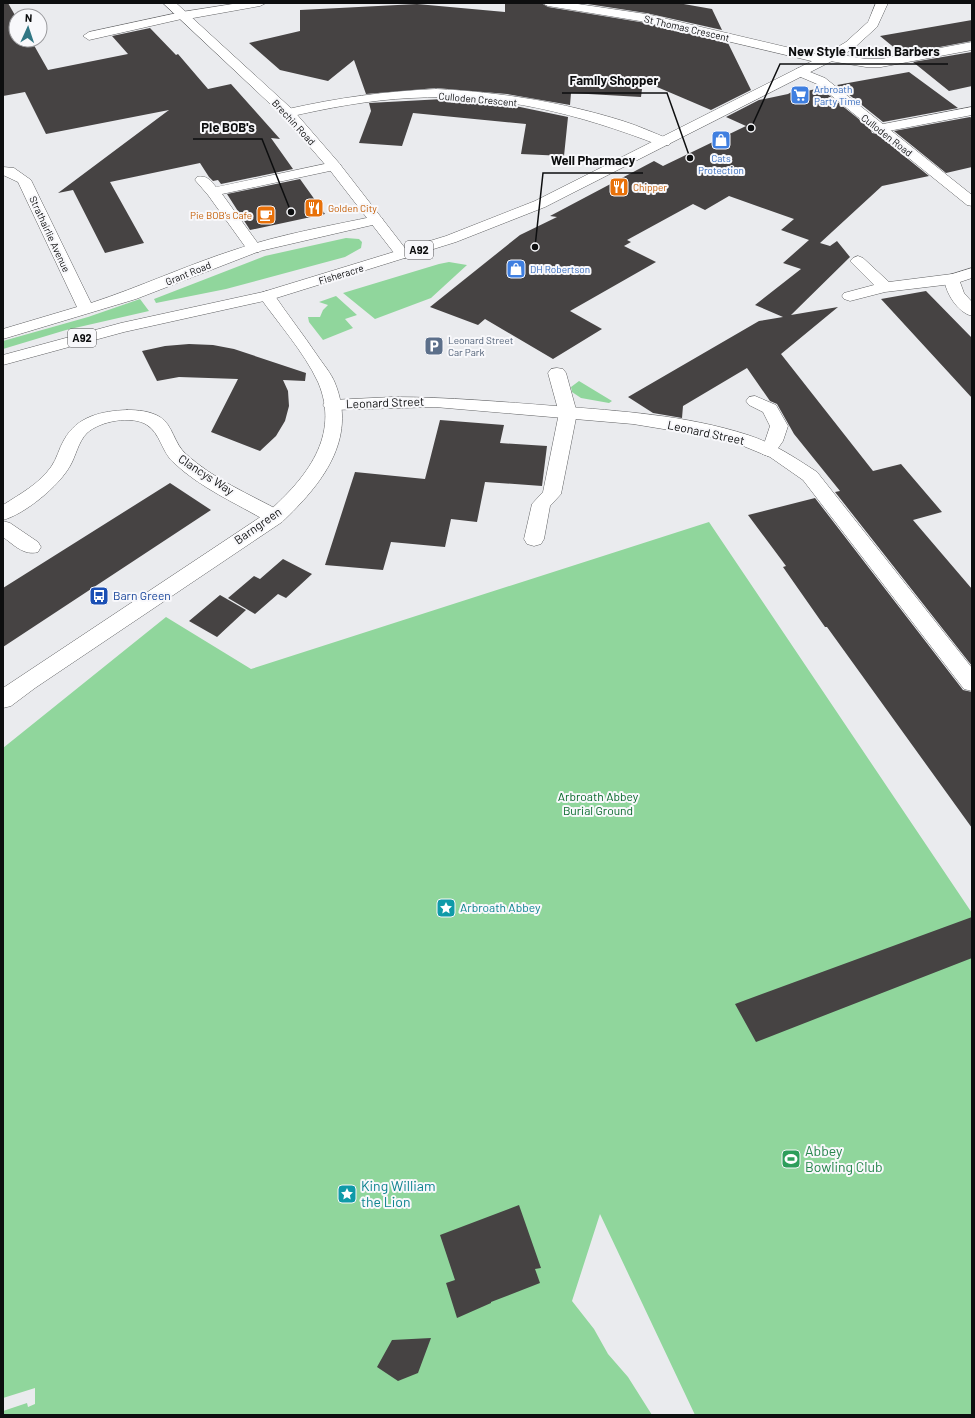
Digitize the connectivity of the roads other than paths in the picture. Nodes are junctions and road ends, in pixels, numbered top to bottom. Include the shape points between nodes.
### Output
1 (169, 3) edge
2 (260, 3) edge
3 (548, 3) edge
4 (882, 3) edge
5 (182, 16) junction
6 (89, 36) dead end
7 (972, 46) edge
8 (827, 59) junction
9 (800, 72) junction
10 (972, 111) edge
11 (288, 113) junction
12 (878, 129) junction
13 (664, 142) junction
14 (334, 166) junction
15 (3, 171) edge
16 (202, 180) dead end
17 (972, 186) edge
18 (957, 190) junction
19 (213, 192) junction
20 (972, 202) edge
21 (376, 220) junction
22 (254, 248) junction
23 (403, 255) junction
24 (858, 261) dead end
25 (972, 273) edge
26 (952, 279) junction
27 (885, 287) junction
28 (267, 296) junction
29 (850, 296) dead end
30 (86, 310) junction
31 (972, 311) edge
32 (3, 334) edge
33 (3, 360) edge
34 (558, 373) dead end
35 (755, 401) dead end
36 (332, 405) junction
37 (568, 413) junction
38 (768, 450) junction
39 (3, 514) edge
40 (275, 517) junction
41 (3, 528) edge
42 (534, 539) dead end
43 (31, 548) dead end
44 (972, 683) edge
45 (3, 700) edge

1 - 5 street, Brechin Road
2 - 5 street
3 - 8 street, St Thomas Crescent via 646,18
4 - 8 street, A92 via 873,24 850,45
5 - 6 street
5 - 11 street, Brechin Road
7 - 8 street, St Thomas Crescent via 881,63
8 - 9 street, A92
9 - 12 street, Culloden Road via 821,81
9 - 13 street, A92
10 - 12 street
11 - 13 street, Culloden Crescent via 351,100 412,94 466,96 549,107 586,115 620,124
11 - 14 street, Brechin Road
12 - 18 street, Culloden Road
13 - 23 street, Fisheracre / A92 via 540,204 458,237
14 - 19 street
14 - 21 street, Brechin Road
15 - 30 street, Strathairlie Avenue via 9,171 24,180
16 - 19 street
17 - 18 street
18 - 20 street, Culloden Road
19 - 22 street
21 - 22 street, Grant Road
21 - 23 street, Brechin Road
22 - 30 street, Grant Road via 149,289
23 - 28 street, Fisheracre / A92
24 - 27 street
25 - 26 street
26 - 27 street
26 - 31 street via 952,288
27 - 29 street
28 - 33 street, Fisheracre / A92 via 121,328
28 - 36 street, Barngreen via 326,384
30 - 32 street, Grant Road
34 - 37 street
35 - 38 street via 770,409 779,426
36 - 37 street, Leonard Street via 435,402
36 - 40 street, Barngreen via 334,422 329,447 317,472 298,496
37 - 38 street, Leonard Street via 633,418 700,429 742,439
37 - 42 street via 552,494 541,504
38 - 44 street, Leonard Street via 810,476
39 - 40 street, Clancys Way via 52,479 82,428 109,417 133,416 153,420 160,426 172,452 195,471
40 - 45 street, Barngreen
41 - 43 street

